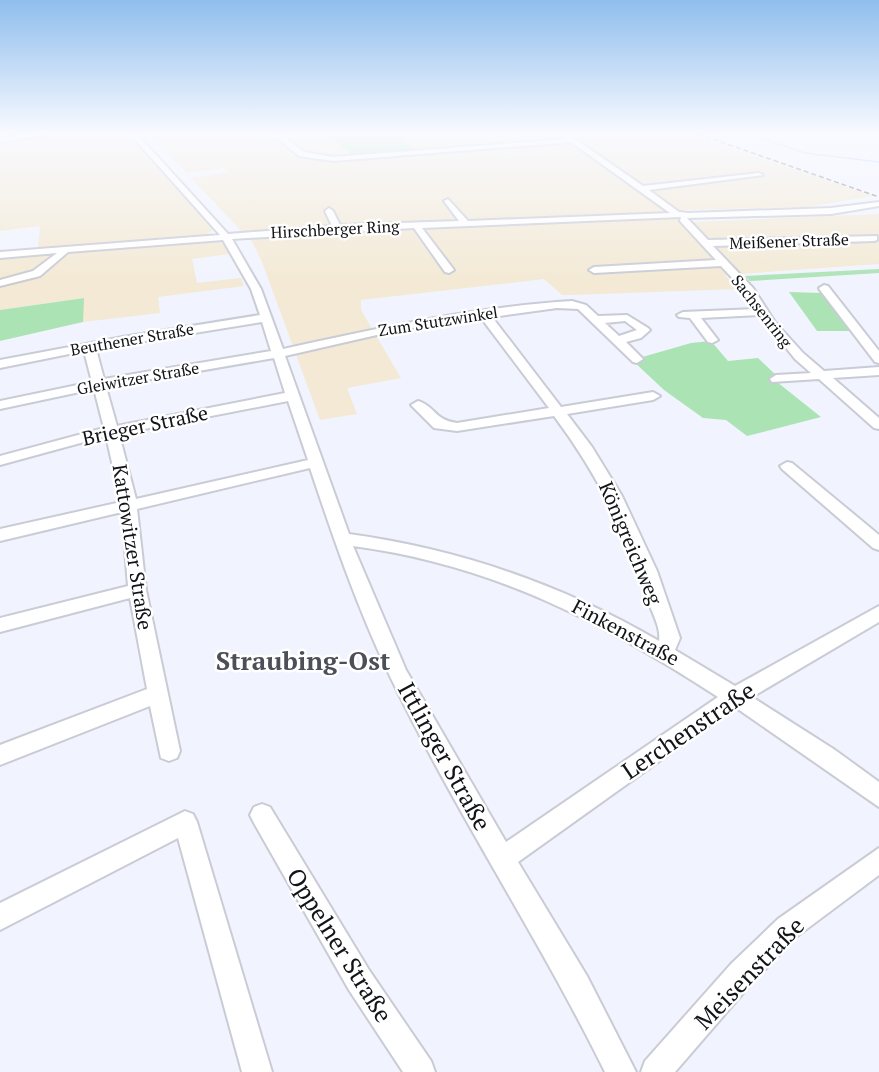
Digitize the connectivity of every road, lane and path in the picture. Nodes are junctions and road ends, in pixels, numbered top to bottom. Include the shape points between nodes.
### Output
1 (178, 184) edge
2 (188, 184) edge
3 (634, 184) edge
4 (683, 184) edge
5 (641, 189) junction
6 (448, 201) dead end
7 (879, 204) edge
8 (330, 211) dead end
9 (680, 216) junction
10 (465, 223) junction
11 (417, 225) junction
12 (337, 228) junction
13 (237, 236) junction
14 (225, 237) junction
15 (874, 238) dead end
16 (705, 243) junction
17 (66, 249) junction
18 (0, 255) edge
19 (724, 263) junction
20 (449, 270) dead end
21 (594, 270) dead end
22 (0, 284) edge
23 (824, 288) dead end
24 (256, 290) junction
25 (762, 312) junction
26 (483, 313) junction
27 (265, 318) junction
28 (596, 320) junction
29 (617, 340) junction
30 (712, 340) dead end
31 (88, 346) junction
32 (276, 354) junction
33 (637, 359) dead end
34 (879, 359) edge
35 (0, 364) edge
36 (879, 371) edge
37 (818, 375) junction
38 (776, 379) dead end
39 (100, 384) junction
40 (291, 396) junction
41 (653, 396) dead end
42 (0, 405) edge
43 (418, 405) dead end
44 (556, 410) junction
45 (879, 425) edge
46 (112, 430) junction
47 (0, 461) edge
48 (314, 463) junction
49 (787, 466) dead end
50 (129, 506) junction
51 (0, 535) edge
52 (342, 539) junction
53 (879, 544) edge
54 (137, 590) junction
55 (879, 613) edge
56 (0, 625) edge
57 (665, 652) junction
58 (159, 693) junction
59 (735, 696) junction
60 (169, 751) dead end
61 (0, 756) edge
62 (879, 796) edge
63 (262, 815) dead end
64 (503, 858) junction
65 (879, 860) edge
66 (0, 917) edge
67 (257, 1072) edge
68 (420, 1072) edge
69 (621, 1072) edge
70 (656, 1072) edge

1 - 14 street, Ittlinger Straße
2 - 13 street, Ittlinger Straße
3 - 5 street, Sachsenring
4 - 5 street
5 - 9 street, Sachsenring
6 - 10 street
7 - 9 street, Hirschberger Ring via 831,211
8 - 12 street
9 - 10 street, Hirschberger Ring
9 - 16 street, Sachsenring
10 - 11 street, Hirschberger Ring
11 - 12 street, Hirschberger Ring
11 - 20 street
12 - 13 street, Hirschberger Ring
13 - 14 street, Hirschberger Ring
13 - 24 street, Ittlinger Straße via 257,271
14 - 17 street, Hirschberger Ring
14 - 24 street, Ittlinger Straße
15 - 16 street, Meißener Straße
16 - 19 street, Sachsenring
17 - 18 street, Hirschberger Ring
17 - 22 street via 41,273
19 - 21 street
19 - 25 street, Sachsenring via 749,290
23 - 34 street
24 - 27 street, Ittlinger Straße
25 - 30 street via 688,314
25 - 37 street, Sachsenring
26 - 28 street, Zum Stutzwinkel via 572,304 582,307
26 - 32 street, Zum Stutzwinkel
26 - 44 street, Königreichweg
27 - 31 street, Beuthener Straße
27 - 32 street, Ittlinger Straße
28 - 29 street, Zum Stutzwinkel
28 - 29 street via 627,318 644,330 638,336
29 - 33 street, Zum Stutzwinkel
31 - 35 street, Beuthener Straße
31 - 39 street, Kattowitzer Straße
32 - 39 street, Gleiwitzer Straße
32 - 40 street, Ittlinger Straße
36 - 37 street
37 - 38 street
37 - 45 street, Sachsenring
39 - 42 street, Gleiwitzer Straße
39 - 46 street, Kattowitzer Straße
40 - 46 street, Brieger Straße
40 - 48 street, Ittlinger Straße
41 - 44 street
43 - 44 street via 439,425 448,427
44 - 57 street, Königreichweg via 585,447 614,496 648,571 670,638
46 - 47 street, Brieger Straße
46 - 50 street, Kattowitzer Straße
48 - 50 street
48 - 52 street, Ittlinger Straße
49 - 53 street
50 - 51 street
50 - 54 street, Kattowitzer Straße
52 - 57 street, Finkenstraße via 413,548 468,561 553,593
52 - 64 street, Ittlinger Straße via 397,670
54 - 56 street
54 - 58 street, Kattowitzer Straße
55 - 59 street, Lerchenstraße
57 - 59 street, Finkenstraße
58 - 60 street, Kattowitzer Straße
58 - 61 street
59 - 62 street, Finkenstraße via 820,751
59 - 64 street, Lerchenstraße
63 - 68 street, Oppelner Straße via 359,980
64 - 69 street, Ittlinger Straße
65 - 70 street, Meisenstraße via 787,928 741,974
66 - 67 street via 185,822

